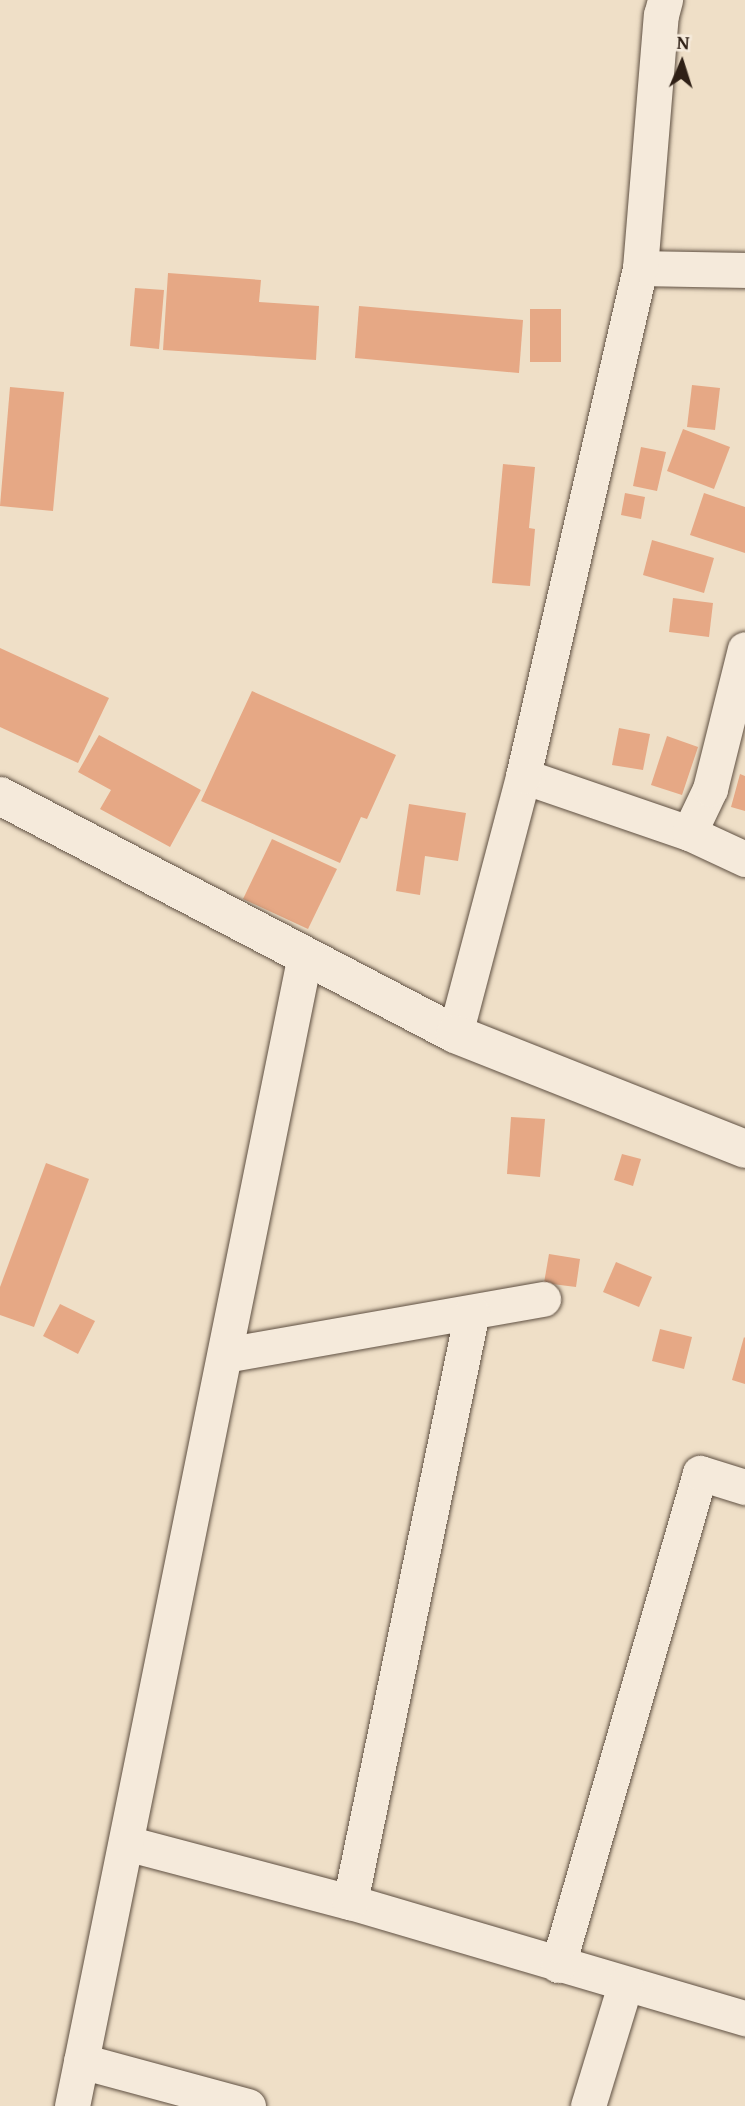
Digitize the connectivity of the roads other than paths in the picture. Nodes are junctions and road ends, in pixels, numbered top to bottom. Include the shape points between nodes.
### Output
1 (665, 0) edge
2 (640, 268) junction
3 (745, 270) edge
4 (745, 649) edge
5 (523, 776) junction
6 (0, 796) edge
7 (689, 833) junction
8 (745, 859) edge
9 (305, 956) junction
10 (455, 1034) junction
11 (745, 1149) edge
12 (543, 1299) dead end
13 (472, 1312) junction
14 (225, 1355) junction
15 (745, 1487) edge
16 (126, 1843) junction
17 (350, 1902) junction
18 (558, 1965) junction
19 (625, 1985) junction
20 (745, 2018) edge
21 (82, 2061) junction
22 (72, 2106) edge
23 (248, 2106) edge
24 (588, 2106) edge

1 - 2 street
2 - 3 street
2 - 5 street
4 - 7 street via 710,789
5 - 7 street
5 - 10 street
6 - 9 street
7 - 8 street
9 - 10 street
9 - 14 street
10 - 11 street
12 - 13 street
13 - 14 street
13 - 17 street
14 - 16 street
15 - 18 street via 700,1473
16 - 17 street
16 - 21 street
17 - 18 street
18 - 19 street
19 - 20 street
19 - 24 street
21 - 22 street
21 - 23 street

